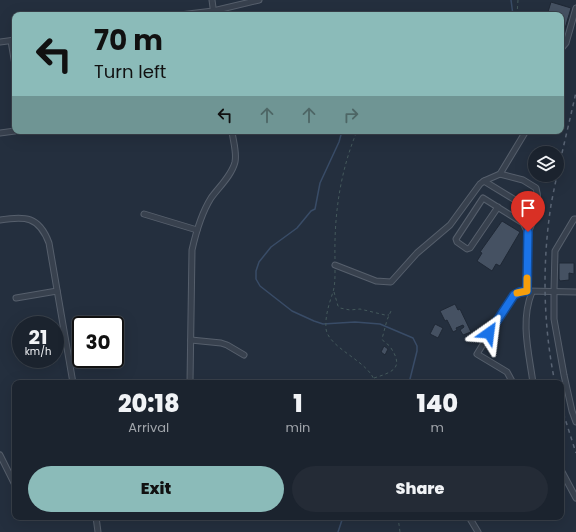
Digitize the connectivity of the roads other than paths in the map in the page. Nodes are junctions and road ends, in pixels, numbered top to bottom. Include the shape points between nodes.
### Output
1 (212, 0) edge
2 (259, 0) edge
3 (576, 8) edge
4 (214, 12) edge
5 (217, 12) edge
6 (12, 41) edge
7 (0, 42) edge
8 (564, 46) edge
9 (12, 131) edge
10 (0, 133) edge
11 (232, 134) edge
12 (524, 134) edge
13 (500, 174) junction
14 (484, 181) junction
15 (498, 207) junction
16 (144, 214) dead end
17 (534, 216) junction
18 (576, 219) edge
19 (0, 220) edge
20 (197, 230) junction
21 (528, 232) junction
22 (335, 265) road end
23 (57, 291) junction
24 (554, 291) junction
25 (529, 292) junction
26 (576, 292) edge
27 (16, 298) dead end
28 (191, 340) junction
29 (244, 355) dead end
30 (72, 380) edge
31 (190, 380) edge
32 (511, 380) edge
33 (533, 380) edge
34 (573, 406) edge
35 (576, 422) edge
36 (0, 454) edge
37 (2, 466) edge
38 (564, 476) edge
39 (12, 481) edge
40 (576, 498) edge
41 (96, 520) edge
42 (471, 520) edge
43 (98, 532) edge
44 (478, 532) edge

1 - 4 street
2 - 5 street
3 - 8 street
6 - 7 street
9 - 10 street
11 - 20 street via 235,163 205,209
12 - 13 street
13 - 14 street
13 - 17 street via 523,180 536,188 539,203
14 - 17 street via 530,209
14 - 22 street via 450,225 417,253 391,282 376,281
15 - 15 street via 483,198 456,239 457,242 467,249 470,248
15 - 21 street via 523,223
16 - 20 street
17 - 21 street
18 - 24 street via 569,226 555,251
19 - 23 street via 25,218 34,221 43,229 49,242
20 - 28 street via 192,250
21 - 25 street
23 - 27 street
23 - 30 street
24 - 25 street
24 - 26 street
24 - 34 street via 554,319 565,381
25 - 32 street via 514,295 476,354 507,372
25 - 33 street via 525,330
28 - 29 street via 221,343
28 - 31 street
34 - 35 street
36 - 37 street
37 - 39 street
38 - 40 street
41 - 43 street
42 - 44 street

